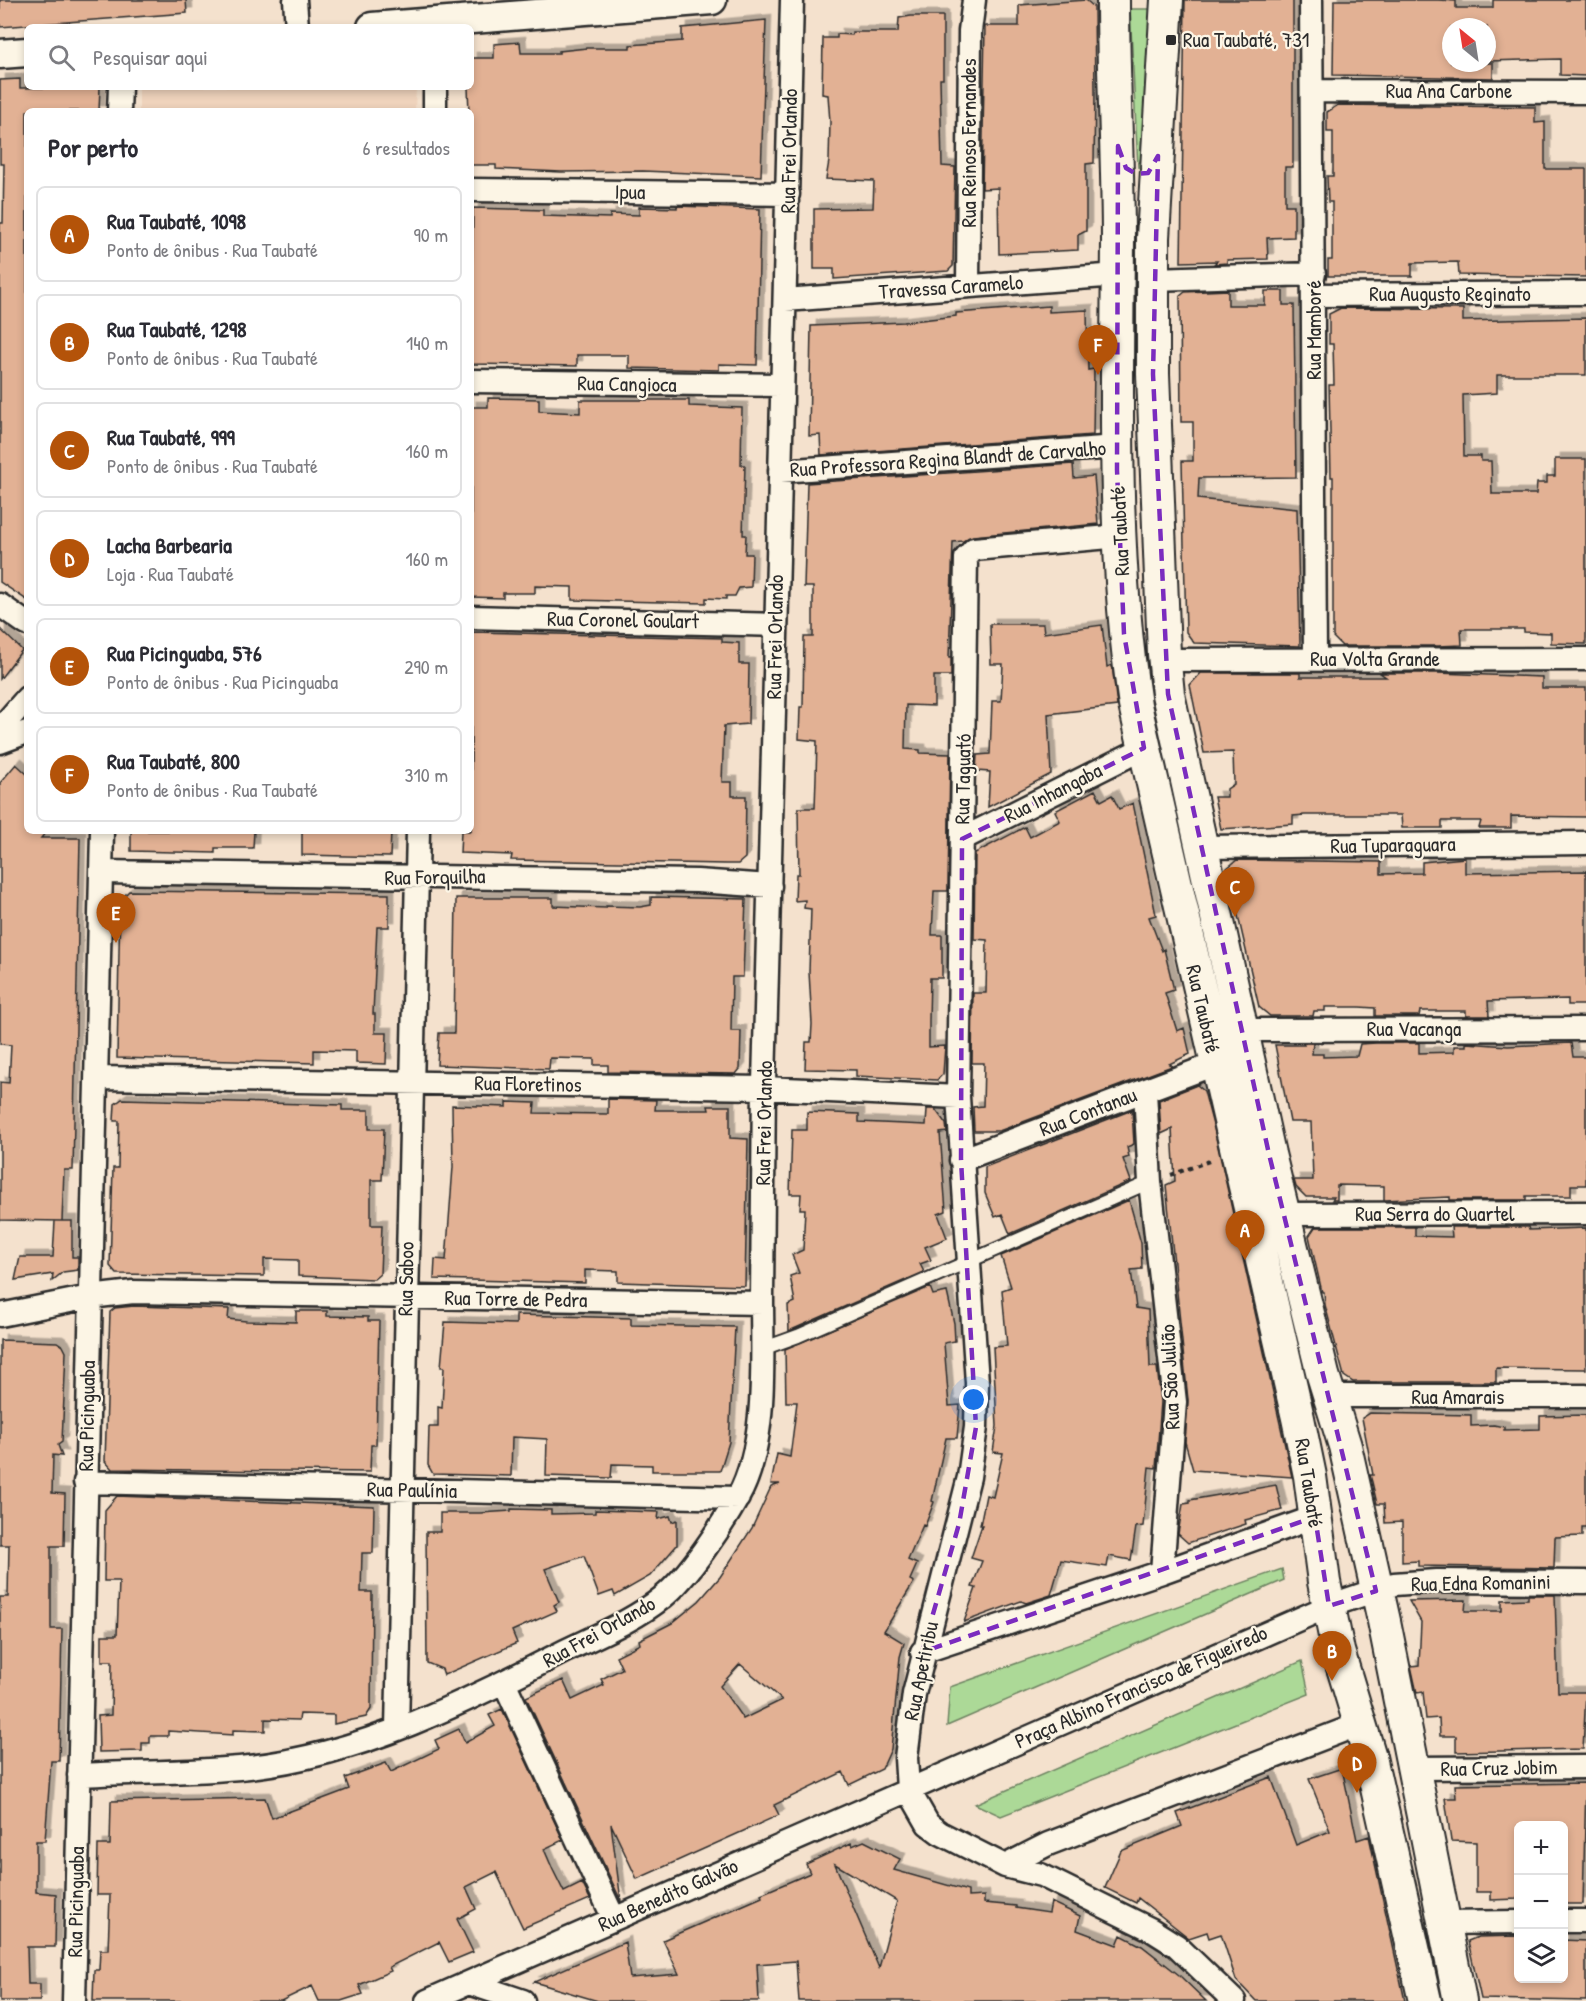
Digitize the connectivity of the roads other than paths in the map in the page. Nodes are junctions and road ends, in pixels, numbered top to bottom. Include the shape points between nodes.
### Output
1 (295, 0) edge
2 (712, 0) edge
3 (792, 0) edge
4 (974, 0) edge
5 (1113, 0) edge
6 (1167, 0) edge
7 (1311, 0) edge
8 (680, 1) edge
9 (489, 9) edge
10 (297, 24) edge
11 (436, 24) edge
12 (24, 52) edge
13 (0, 54) edge
14 (120, 90) edge
15 (435, 90) edge
16 (1312, 91) junction
17 (1586, 92) edge
18 (119, 108) edge
19 (435, 108) edge
20 (1118, 146) junction
21 (1158, 156) junction
22 (474, 190) edge
23 (788, 194) junction
24 (1118, 275) junction
25 (1153, 279) junction
26 (1314, 284) junction
27 (968, 286) junction
28 (1586, 293) edge
29 (785, 300) junction
30 (474, 381) edge
31 (782, 385) junction
32 (1117, 447) junction
33 (780, 471) junction
34 (1121, 536) junction
35 (0, 605) edge
36 (474, 617) edge
37 (24, 622) edge
38 (776, 625) junction
39 (1586, 659) edge
40 (1165, 660) junction
41 (1315, 660) junction
42 (24, 701) edge
43 (0, 729) edge
44 (24, 733) edge
45 (0, 742) edge
46 (1144, 748) junction
47 (102, 834) edge
48 (418, 834) edge
49 (962, 838) junction
50 (1586, 843) edge
51 (1201, 847) junction
52 (101, 872) junction
53 (417, 877) junction
54 (770, 886) junction
55 (1586, 1029) edge
56 (1242, 1030) junction
57 (1215, 1064) junction
58 (97, 1078) junction
59 (410, 1082) junction
60 (764, 1088) junction
61 (1144, 1091) junction
62 (958, 1097) junction
63 (961, 1160) junction
64 (1150, 1182) junction
65 (1586, 1213) edge
66 (1284, 1214) junction
67 (970, 1260) junction
68 (90, 1297) junction
69 (406, 1297) junction
70 (762, 1303) junction
71 (0, 1315) edge
72 (762, 1349) junction
73 (1329, 1396) junction
74 (1586, 1396) edge
75 (86, 1482) junction
76 (402, 1490) junction
77 (738, 1498) junction
78 (1315, 1517) junction
79 (1162, 1572) junction
80 (1586, 1582) edge
81 (1376, 1591) junction
82 (1329, 1606) junction
83 (922, 1652) junction
84 (504, 1682) junction
85 (1360, 1724) junction
86 (397, 1728) junction
87 (1586, 1767) edge
88 (1413, 1768) junction
89 (80, 1775) junction
90 (908, 1789) junction
91 (1005, 1866) junction
92 (614, 1919) junction
93 (1568, 1921) edge
94 (1586, 1921) edge
95 (1514, 1922) edge
96 (1444, 1923) junction
97 (469, 1983) junction
98 (74, 2001) edge
99 (427, 2001) edge
100 (523, 2001) edge
101 (1234, 2001) edge
102 (1425, 2001) edge
103 (1460, 2001) edge

1 - 10 street
2 - 8 street
3 - 23 street, Rua Frei Orlando
4 - 27 street, Rua Reinoso Fernandes via 970,31
5 - 20 main road, Rua Taubaté
6 - 21 main road, Rua Taubaté
7 - 16 street, Rua Mamboré
8 - 9 street
9 - 11 street
12 - 13 street
14 - 18 street
15 - 19 street
16 - 17 street, Rua Ana Carbone
16 - 26 street, Rua Mamboré
20 - 21 main road via 1123,153 1122,162 1136,174 1148,173
20 - 24 main road, Rua Taubaté
21 - 25 main road, Rua Taubaté
22 - 23 street, Ipua
23 - 29 street, Rua Frei Orlando
24 - 27 street, Travessa Caramelo
24 - 32 main road, Rua Taubaté
25 - 26 street, Rua Augusto Reginato
25 - 40 main road, Rua Taubaté via 1153,386
26 - 28 street, Rua Augusto Reginato
26 - 41 street, Rua Mamboré
27 - 29 street, Travessa Caramelo
29 - 31 street, Rua Frei Orlando
30 - 31 street, Rua Cangioca
31 - 33 street, Rua Frei Orlando
32 - 33 street, Rua Professora Regina Blandt de Carvalho
32 - 34 main road, Rua Taubaté
33 - 38 street, Rua Frei Orlando
34 - 46 main road, Rua Taubaté via 1124,634
34 - 49 street, Rua Taguató via 974,549 968,554
35 - 37 street
36 - 38 street, Rua Coronel Goulart
38 - 54 street, Rua Frei Orlando
39 - 41 street, Rua Volta Grande
40 - 41 street, Rua Volta Grande
40 - 51 main road, Rua Taubaté via 1168,694
42 - 43 street
44 - 45 street
46 - 49 street, Rua Inhangaba
46 - 57 main road, Rua Taubaté
47 - 52 street, Rua Picinguaba
48 - 53 street, Rua Saboo
49 - 62 street, Rua Taguató
50 - 51 street, Rua Tuparaguara
51 - 56 main road, Rua Taubaté
52 - 53 street, Rua Forquilha
52 - 58 street, Rua Picinguaba
53 - 54 street, Rua Forquilha via 697,881
53 - 59 street, Rua Saboo
54 - 60 street, Rua Frei Orlando
55 - 56 street, Rua Vacanga
56 - 66 main road, Rua Taubaté
57 - 61 street, Rua Contanau
57 - 78 main road, Rua Taubaté via 1298,1418
58 - 59 street, Rua Floretinos
58 - 68 street, Rua Picinguaba
59 - 60 street, Rua Floretinos
59 - 69 street, Rua Saboo
60 - 62 street, Rua Floretinos
60 - 70 street, Rua Frei Orlando
61 - 63 street, Rua Contanau
61 - 64 street, Rua São Julião
62 - 63 street, Rua Taguató
63 - 67 street, Rua Apetiribu
64 - 67 lane
64 - 79 street, Rua São Julião via 1175,1402
65 - 66 street, Rua Serra do Quartel
66 - 73 main road, Rua Taubaté
67 - 72 lane
67 - 83 street, Rua Apetiribu via 976,1427 959,1524
68 - 69 street, Rua Torre de Pedra via 133,1292
68 - 71 street, Rua Torre de Pedra
68 - 75 street, Rua Picinguaba
69 - 70 street, Rua Torre de Pedra
69 - 76 street, Rua Saboo
70 - 72 street, Rua Frei Orlando
72 - 77 street, Rua Frei Orlando via 753,1458
73 - 74 street, Rua Amarais
73 - 81 main road, Rua Taubaté via 1345,1446
75 - 76 street, Rua Paulínia
75 - 89 street, Rua Picinguaba
76 - 77 street, Rua Paulínia
76 - 86 street, Rua Saboo
77 - 84 street, Rua Frei Orlando via 686,1572 664,1596 620,1624
78 - 79 street
78 - 82 main road, Rua Taubaté
79 - 83 street
80 - 81 street, Rua Edna Romanini via 1436,1581 1394,1584
81 - 82 street, Praça Albino Francisco de Figueiredo
81 - 88 main road, Rua Taubaté
82 - 85 main road, Rua Taubaté
82 - 90 street, Praça Albino Francisco de Figueiredo
83 - 90 street, Rua Apetiribu via 909,1726
84 - 86 street, Rua Frei Orlando
84 - 92 street
85 - 91 street via 1048,1844
85 - 102 main road, Rua Taubaté
86 - 89 street, Rua Frei Orlando via 356,1745 249,1767
87 - 88 street, Rua Cruz Jobim
88 - 96 main road, Rua Taubaté
89 - 98 street, Rua Picinguaba
90 - 91 street, Rua Apetiribu via 928,1824
90 - 92 street, Rua Benedito Galvão
91 - 101 street, Rua Apetiribu via 1041,1875 1150,1929 1177,1946
92 - 97 street, Rua Benedito Galvão
93 - 94 street
95 - 96 street
96 - 103 main road, Rua Taubaté
97 - 99 street, Rua Benedito Galvão
97 - 100 street

